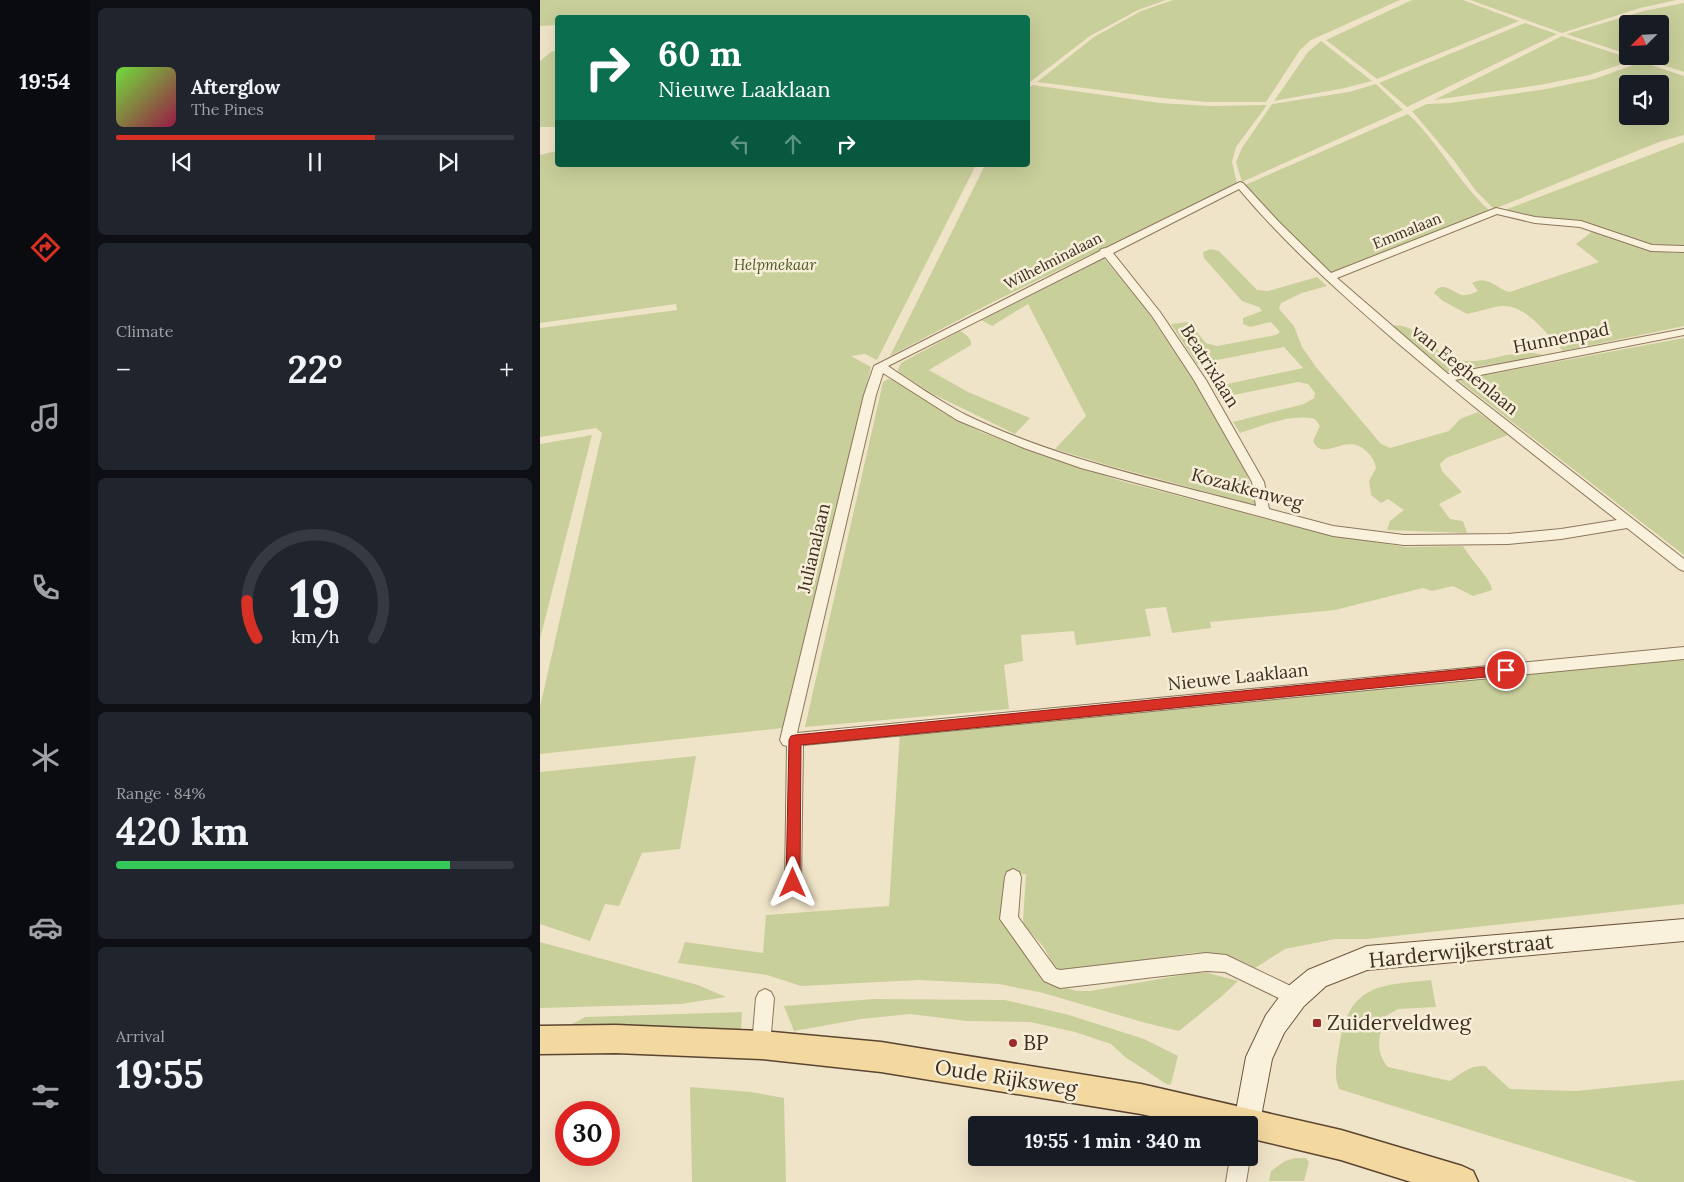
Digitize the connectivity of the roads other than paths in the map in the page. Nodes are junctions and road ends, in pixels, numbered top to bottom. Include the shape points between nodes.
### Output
1 (1240, 184) joint
2 (1684, 249) edge
3 (1105, 251) junction
4 (1329, 278) junction
5 (1684, 332) edge
6 (880, 366) junction
7 (1445, 378) junction
8 (1263, 512) junction
9 (1629, 523) junction
10 (1684, 566) edge
11 (1684, 653) edge
12 (791, 740) junction
13 (1013, 878) dead end
14 (793, 883) dead end
15 (1684, 930) edge
16 (1295, 997) junction
17 (765, 998) dead end
18 (540, 1040) edge
19 (761, 1045) junction
20 (1216, 1116) edge
21 (1248, 1116) edge
22 (1258, 1126) edge
23 (1239, 1166) edge
24 (1236, 1182) edge
25 (1462, 1182) edge

1 - 3 street, Wilhelminalaan
1 - 4 street, van Eeghenlaan via 1265,215
2 - 4 street, Emmalaan via 1651,248 1581,224 1535,220 1496,211
3 - 6 street, Wilhelminalaan
3 - 8 street, Beatrixlaan via 1156,314 1200,380 1258,482
4 - 7 street, van Eeghenlaan
5 - 7 street, Hunnenpad
6 - 8 street, Kozakkenweg via 914,390 993,432 1085,465
6 - 12 street, Julianalaan via 870,395
7 - 9 street, van Eeghenlaan
8 - 9 street, Kozakkenweg via 1333,531 1404,540 1508,539
9 - 10 street, van Eeghenlaan
11 - 12 street, Nieuwe Laaklaan
12 - 14 street
13 - 16 street via 1009,919 1050,974 1060,979 1206,962 1226,964
15 - 16 main road, Harderwijkerstraat via 1367,958 1317,978
16 - 21 main road, Harderwijkerstraat via 1275,1024 1260,1057
17 - 19 street
18 - 19 main road, Oude Rijksweg via 616,1039
19 - 20 main road, Oude Rijksweg via 880,1057 1141,1099
22 - 25 main road, Oude Rijksweg via 1342,1145
23 - 24 street

